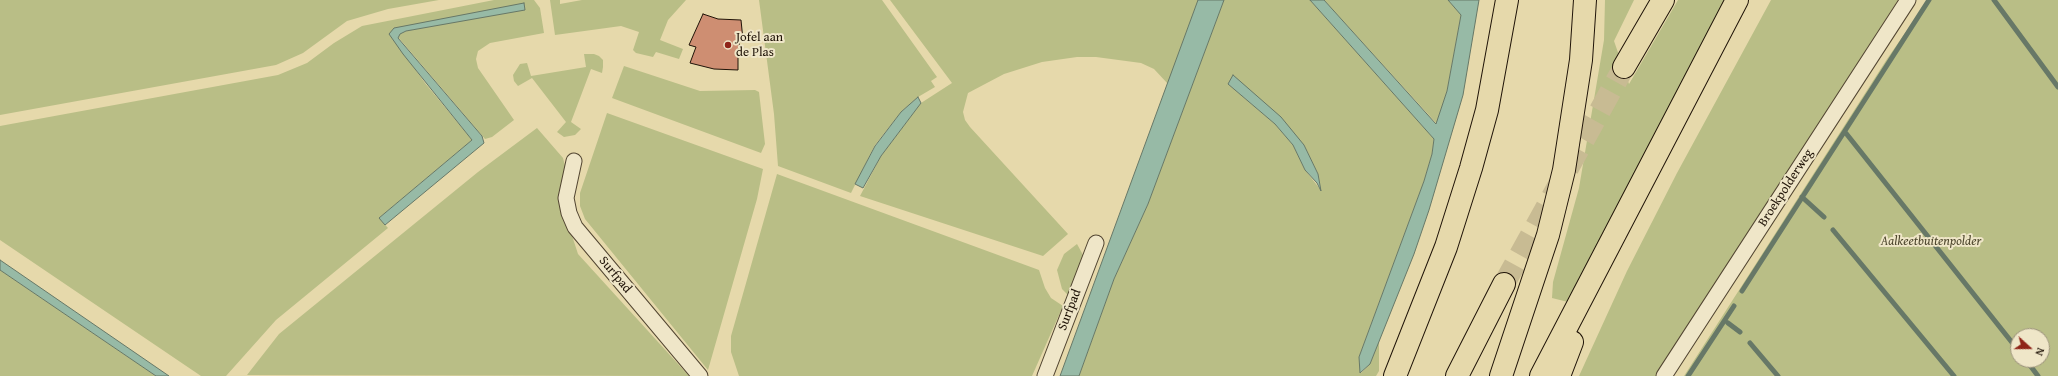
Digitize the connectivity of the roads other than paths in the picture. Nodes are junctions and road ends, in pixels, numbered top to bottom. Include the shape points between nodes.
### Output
1 (1507, 0) edge
2 (1585, 0) edge
3 (1663, 0) edge
4 (1737, 0) edge
5 (1908, 0) edge
6 (1624, 67) tunnel mouth
7 (574, 161) dead end
8 (1096, 243) dead end
9 (1606, 249) junction
10 (1504, 284) tunnel mouth
11 (700, 376) edge
12 (1045, 376) edge
13 (1395, 376) edge
14 (1457, 376) edge
15 (1502, 376) edge
16 (1541, 376) edge
17 (1559, 376) edge
18 (1664, 376) edge

1 - 13 highway via 1487,110 1471,168 1446,247
2 - 15 highway via 1581,60 1564,170 1548,235
3 - 6 highway
4 - 9 highway
5 - 18 street, Broekpolderweg
7 - 11 street, Surfpad via 566,198 575,227
8 - 12 street, Surfpad
9 - 16 highway
9 - 17 highway
10 - 14 highway

